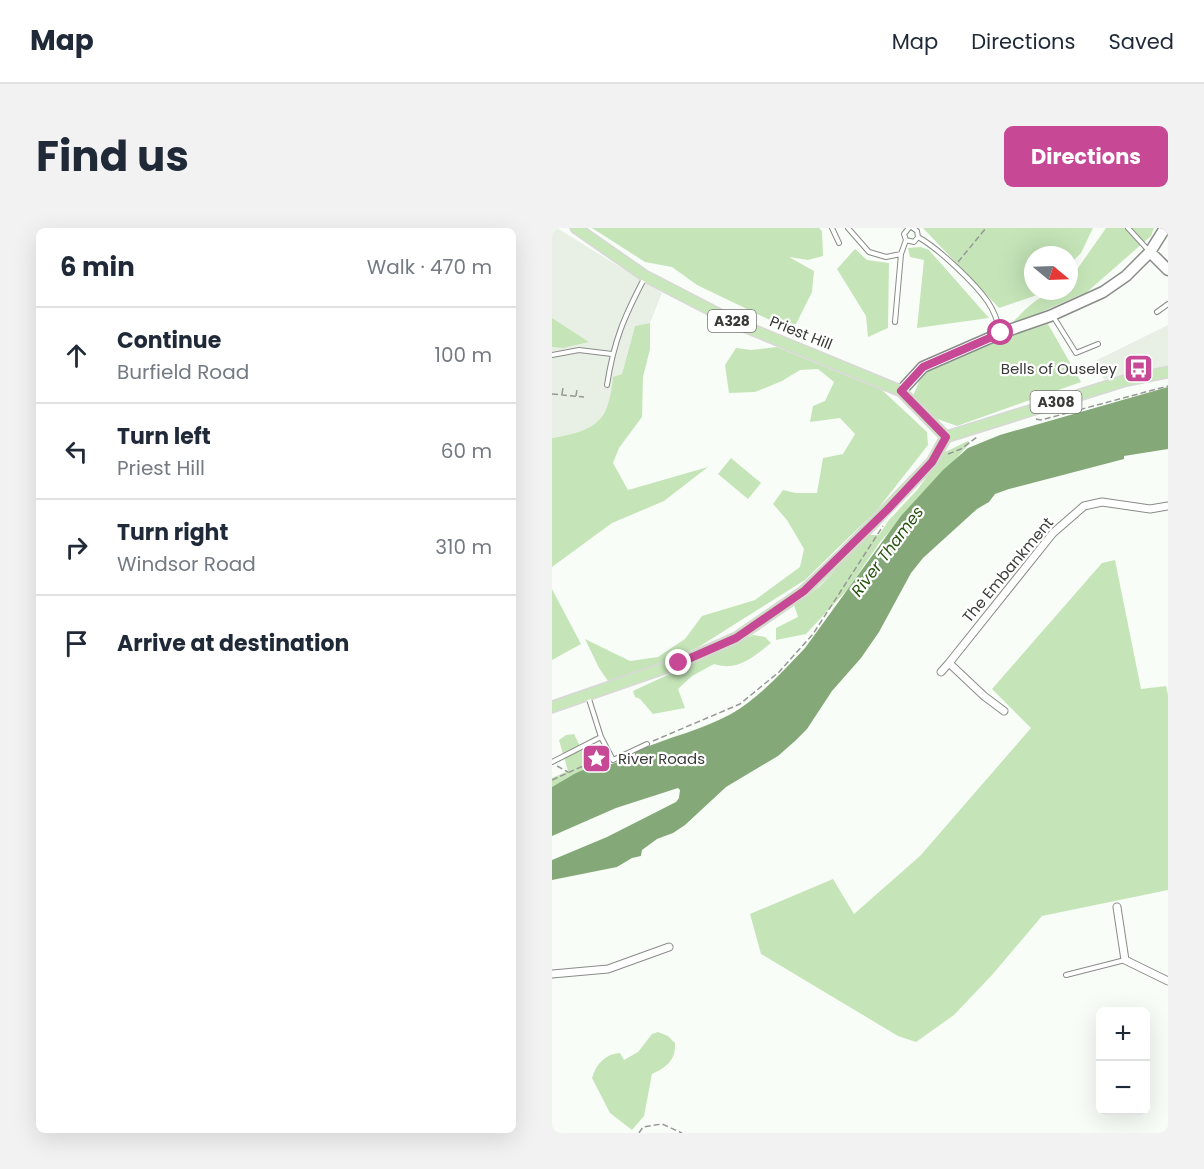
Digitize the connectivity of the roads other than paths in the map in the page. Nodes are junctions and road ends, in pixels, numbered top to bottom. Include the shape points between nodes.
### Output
1 (576, 228) edge
2 (832, 228) edge
3 (848, 228) edge
4 (911, 228) edge
5 (1128, 228) edge
6 (1165, 228) edge
7 (918, 237) junction
8 (906, 240) junction
9 (839, 243) dead end
10 (1150, 252) junction
11 (901, 254) junction
12 (1168, 270) edge
13 (645, 276) junction
14 (1168, 304) edge
15 (1157, 312) dead end
16 (1053, 315) junction
17 (895, 322) dead end
18 (1001, 333) junction
19 (1098, 344) dead end
20 (612, 354) junction
21 (552, 355) edge
22 (1168, 372) edge
23 (607, 385) dead end
24 (901, 391) junction
25 (946, 437) junction
26 (1168, 506) edge
27 (948, 663) junction
28 (941, 672) dead end
29 (588, 696) junction
30 (552, 707) edge
31 (1004, 711) dead end
32 (601, 737) junction
33 (647, 744) road end
34 (552, 763) edge
35 (1117, 906) dead end
36 (669, 947) dead end
37 (1125, 960) junction
38 (552, 974) edge
39 (1066, 975) dead end
40 (1168, 981) edge

1 - 13 main road, Priest Hill / A328
2 - 9 lane
3 - 11 lane via 869,252 886,257
4 - 7 lane
4 - 8 lane via 904,234
5 - 10 lane
6 - 10 main road
7 - 8 lane via 914,242
7 - 18 lane via 980,291
8 - 11 lane
10 - 12 main road
10 - 16 main road via 1126,276
11 - 17 lane
13 - 20 lane via 622,322
13 - 24 main road, Priest Hill / A328 via 736,323
14 - 15 lane
16 - 18 main road
16 - 19 lane via 1076,353
18 - 24 main road via 923,367
20 - 21 lane via 579,350
20 - 23 lane
22 - 25 main road, A308 via 1124,381
24 - 25 main road, Priest Hill / A328
25 - 29 main road via 932,462 804,591 736,638
26 - 27 street, The Embankment via 1150,509 1102,501 1084,506 1053,533
27 - 28 street, The Embankment
27 - 31 street
29 - 30 main road
29 - 32 lane
32 - 33 lane via 613,760
32 - 34 lane
35 - 37 street
36 - 38 street via 608,969
37 - 39 lane
37 - 40 street

